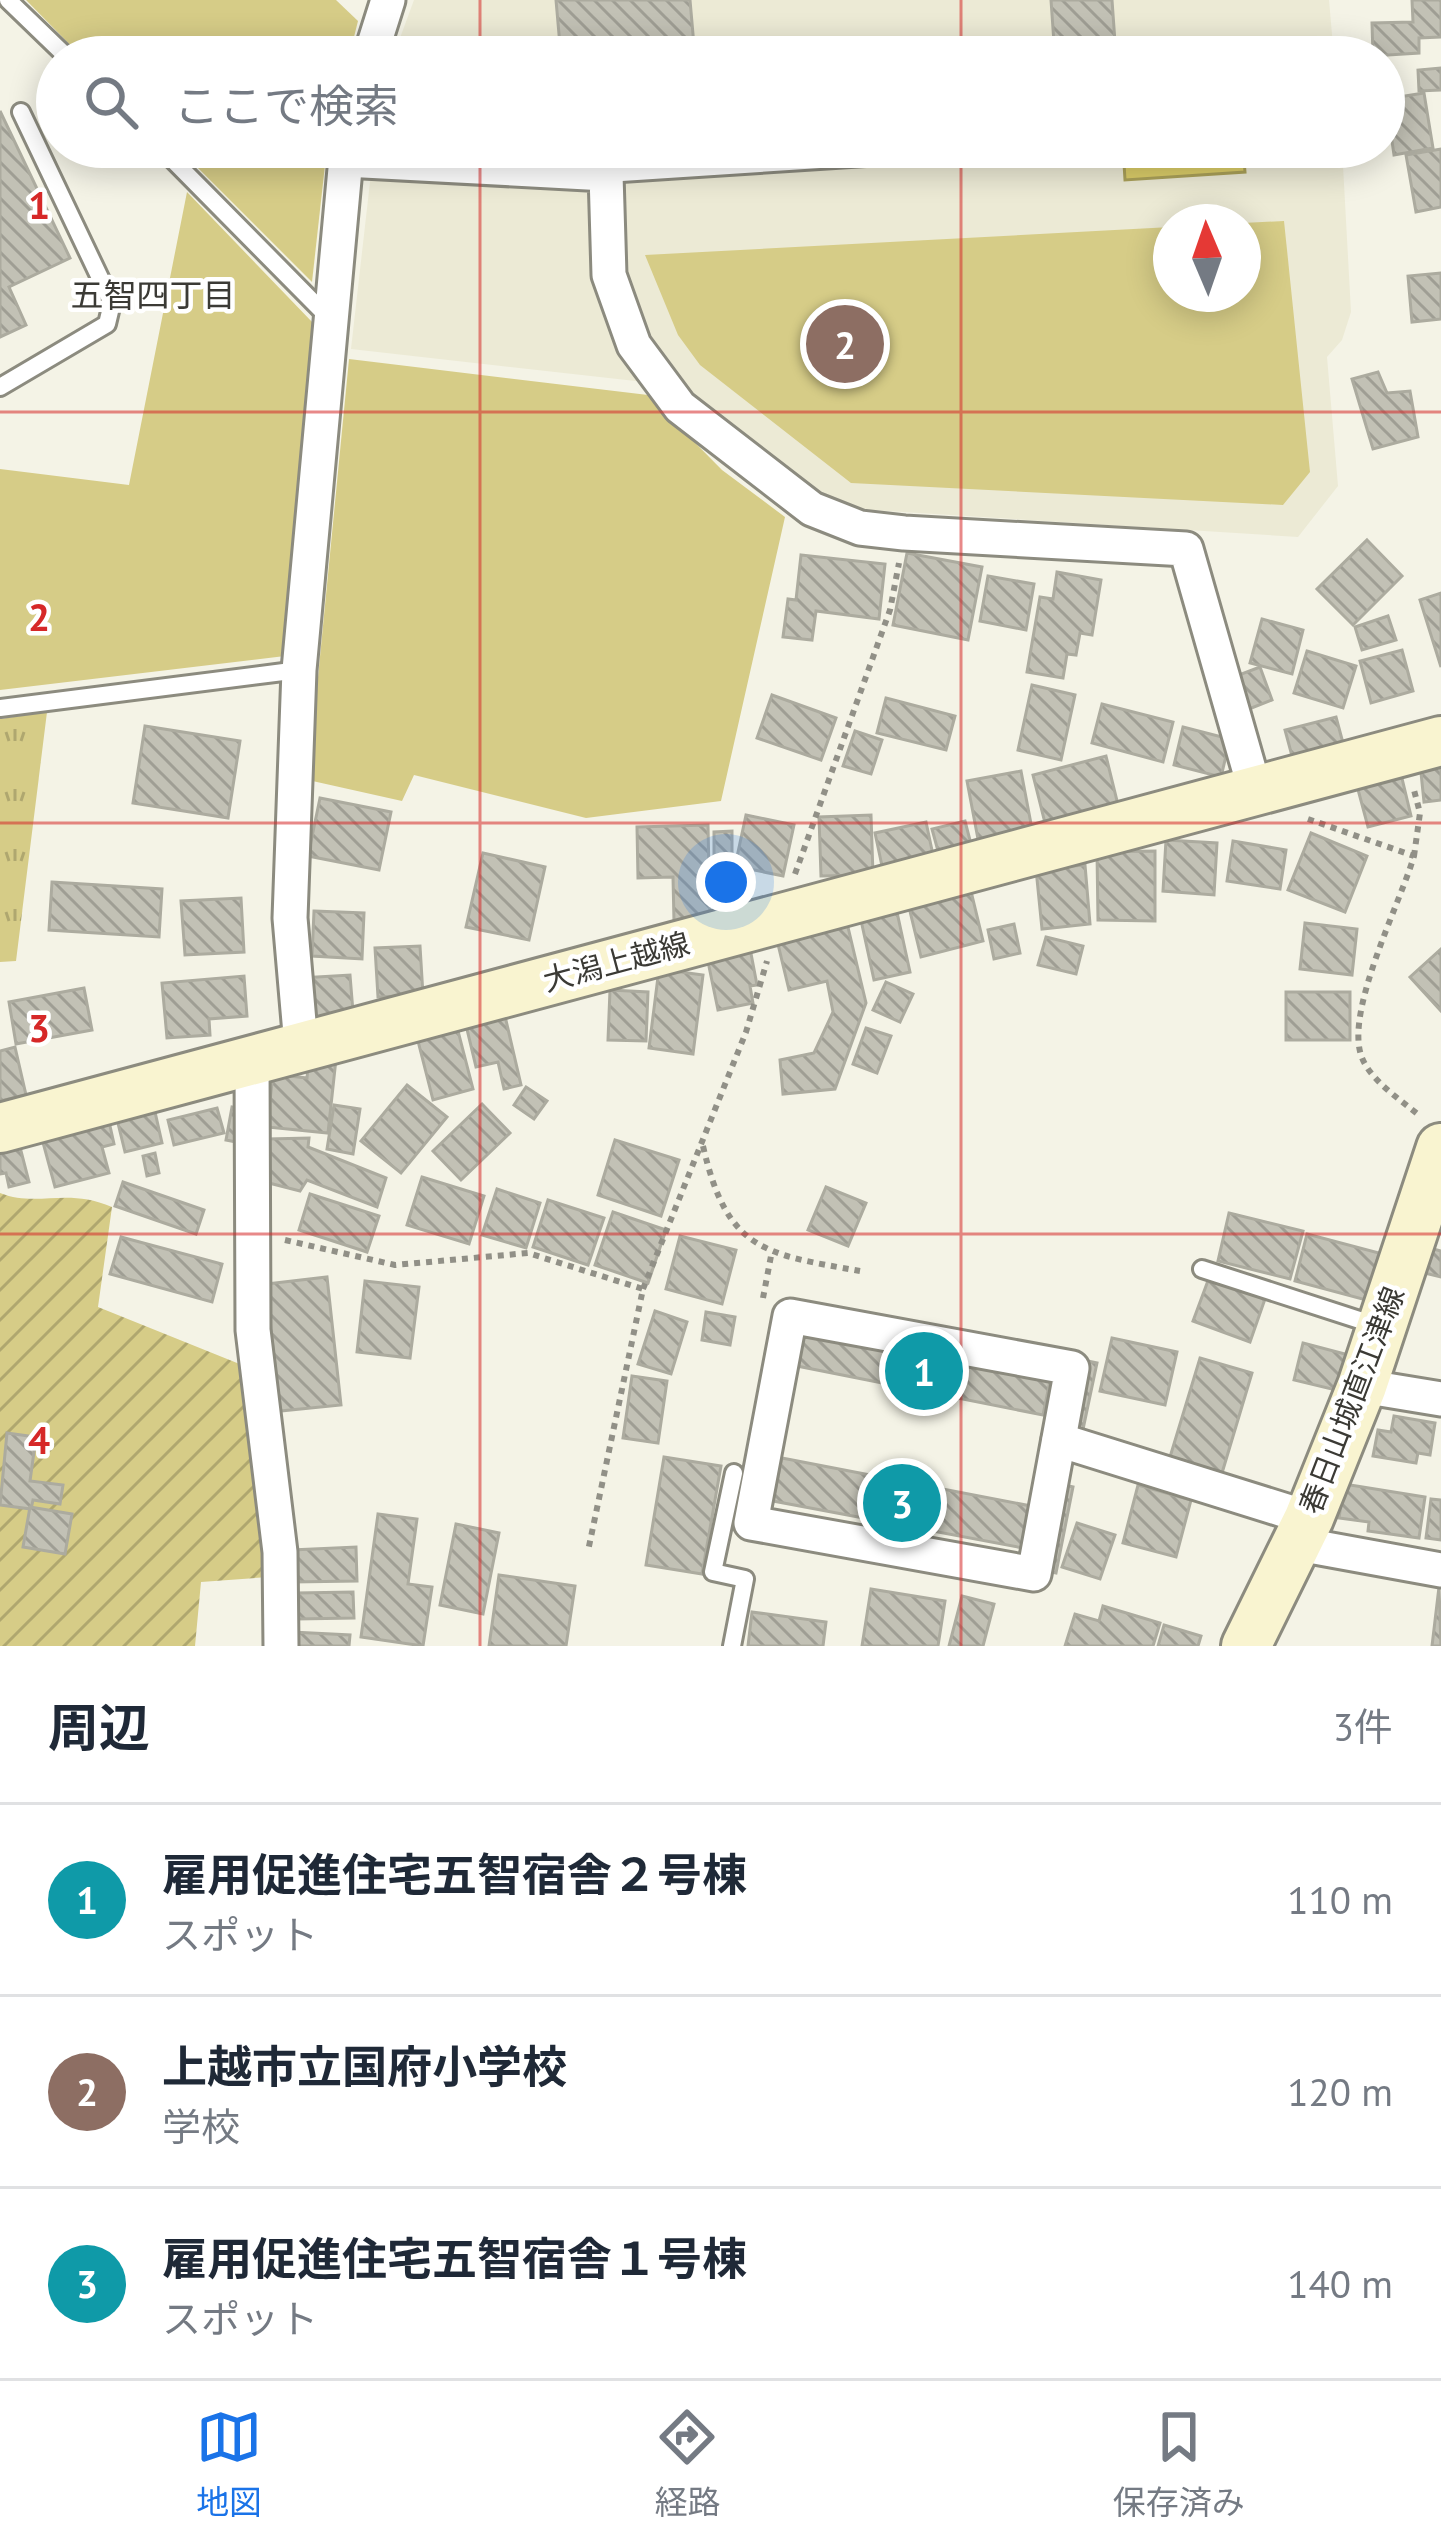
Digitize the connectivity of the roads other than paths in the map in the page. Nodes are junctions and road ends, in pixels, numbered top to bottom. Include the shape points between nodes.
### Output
1 (8, 0) edge
2 (388, 0) edge
3 (45, 36) edge
4 (377, 36) edge
5 (21, 112) dead end
6 (36, 143) edge
7 (48, 168) edge
8 (181, 168) edge
9 (344, 168) edge
10 (532, 168) edge
11 (698, 168) edge
12 (606, 174) junction
13 (329, 318) junction
14 (0, 387) edge
15 (299, 670) junction
16 (0, 708) edge
17 (1423, 746) edge
18 (1271, 786) junction
19 (301, 1045) junction
20 (252, 1060) junction
21 (0, 1128) edge
22 (1437, 1137) edge
23 (1202, 1269) dead end
24 (1382, 1328) junction
25 (1362, 1386) junction
26 (1441, 1399) edge
27 (1059, 1440) junction
28 (734, 1473) dead end
29 (1301, 1530) junction
30 (1441, 1570) edge
31 (281, 1646) edge
32 (732, 1646) edge
33 (1246, 1646) edge

1 - 3 lane
2 - 4 street
5 - 6 lane
7 - 14 lane via 112,303 107,324
8 - 13 lane
9 - 13 street
10 - 12 street
11 - 12 lane
12 - 18 street via 609,275 634,344 680,407 834,521 904,533 1186,549
13 - 15 street
15 - 16 lane
15 - 19 street via 290,918
17 - 18 main road, 大潟上越線
18 - 19 main road, 大潟上越線
19 - 20 main road, 大潟上越線
20 - 21 main road, 大潟上越線
20 - 31 street via 253,1330 280,1552
22 - 24 main road, 春日山城直江津線
23 - 24 lane
24 - 25 main road, 春日山城直江津線
25 - 26 street
25 - 29 main road, 春日山城直江津線
27 - 27 street via 1072,1368 790,1316 751,1522 1034,1574
27 - 29 street
28 - 32 lane via 712,1572 745,1579
29 - 30 street
29 - 33 main road, 春日山城直江津線

